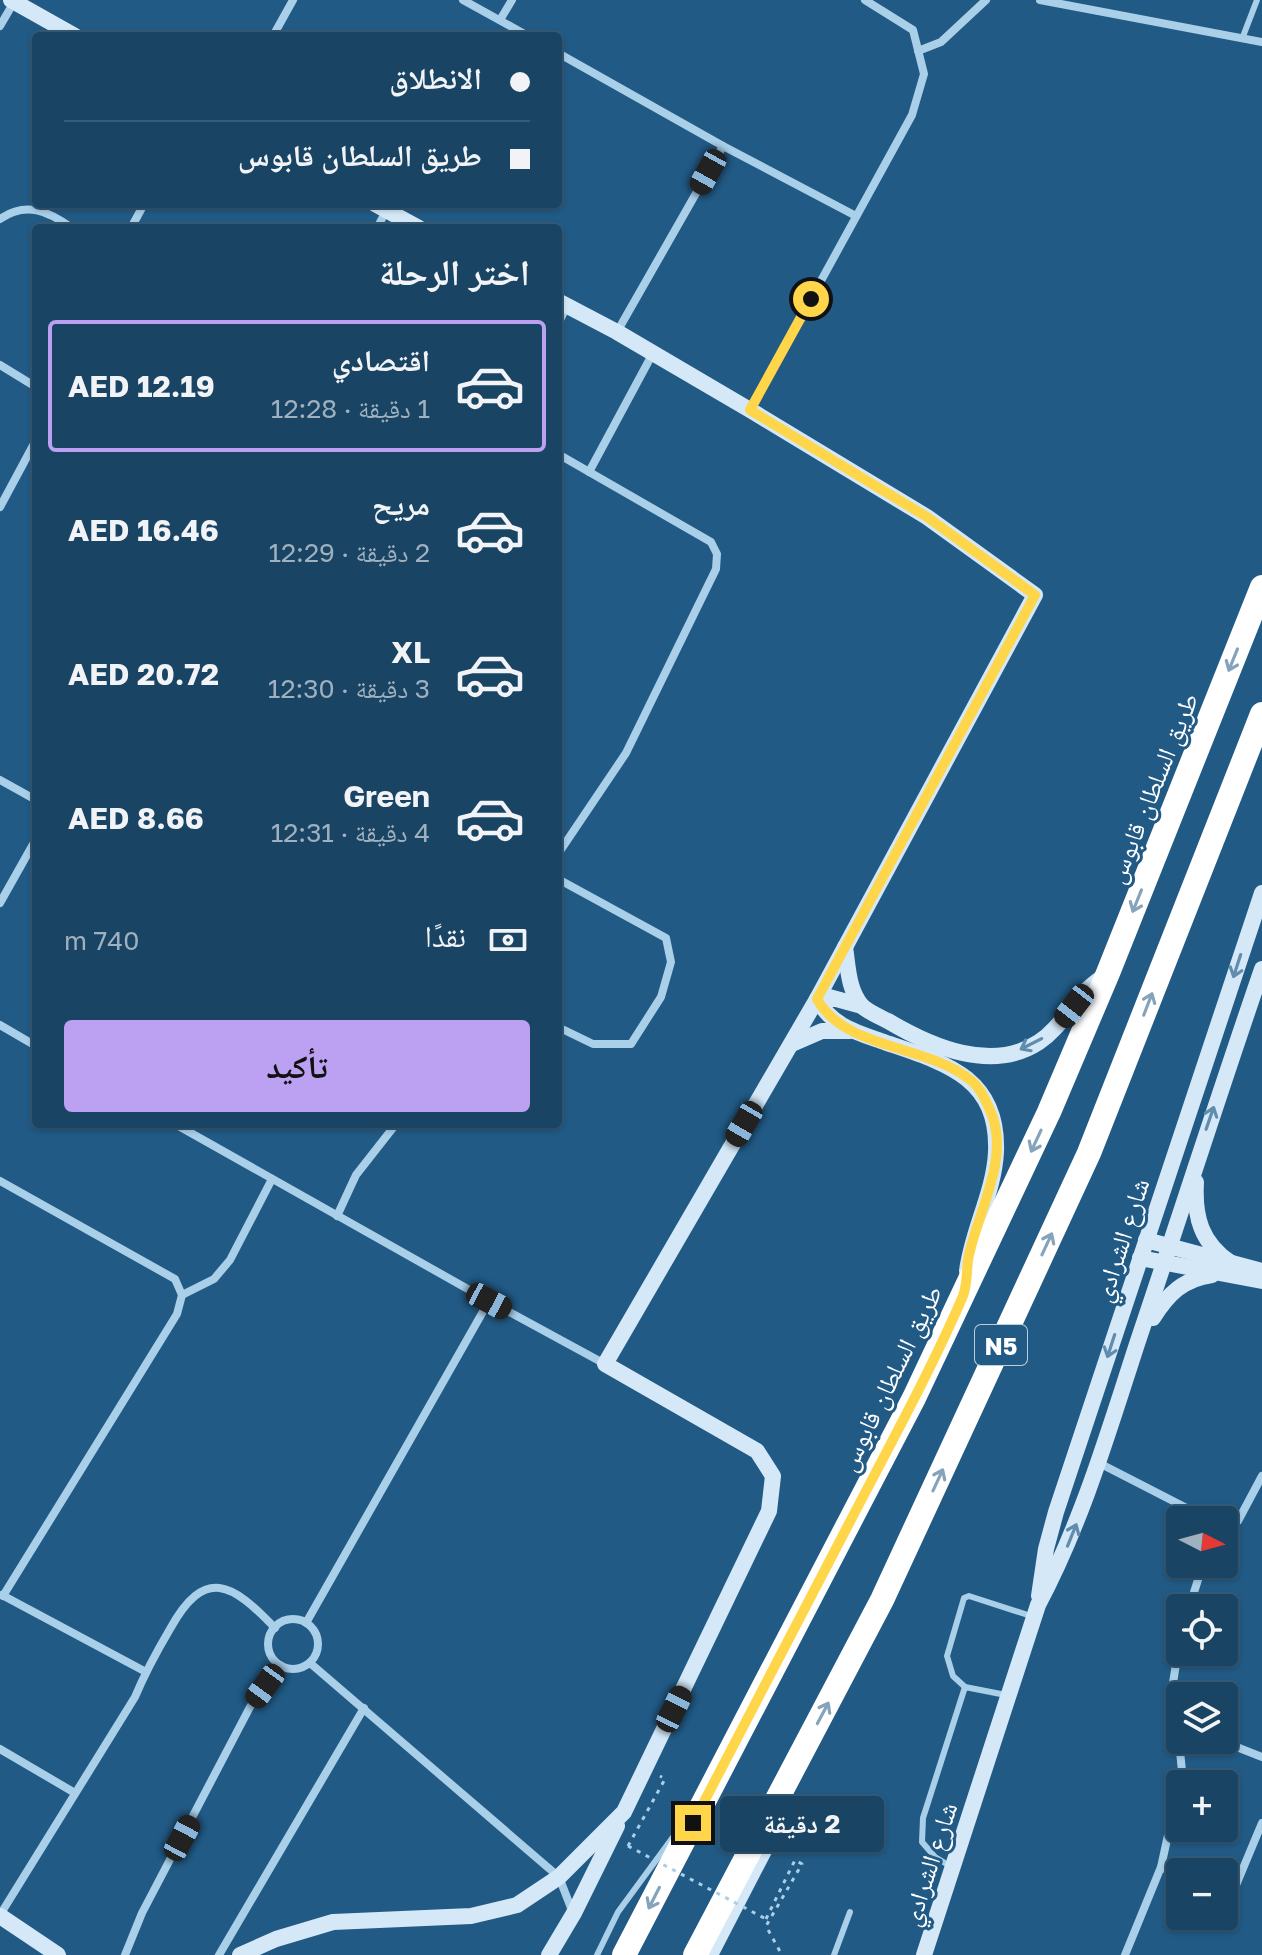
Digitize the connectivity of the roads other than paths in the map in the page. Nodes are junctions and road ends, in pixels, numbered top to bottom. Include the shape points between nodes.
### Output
1 (293, 0) edge
2 (463, 0) edge
3 (512, 0) edge
4 (865, 0) edge
5 (986, 0) edge
6 (1040, 0) edge
7 (1257, 0) edge
8 (12, 1) edge
9 (500, 20) junction
10 (0, 26) edge
11 (68, 32) edge
12 (275, 32) edge
13 (521, 32) edge
14 (1242, 39) junction
15 (1262, 42) edge
16 (918, 51) junction
17 (562, 55) edge
18 (723, 146) junction
19 (382, 208) edge
20 (856, 216) junction
21 (0, 219) edge
22 (64, 224) edge
23 (412, 224) edge
24 (563, 304) edge
25 (617, 332) junction
26 (653, 353) junction
27 (0, 365) edge
28 (32, 385) edge
29 (750, 410) junction
30 (32, 447) edge
31 (562, 456) edge
32 (589, 472) junction
33 (0, 480) edge
34 (11, 486) junction
35 (0, 507) edge
36 (1262, 587) edge
37 (1262, 714) edge
38 (0, 780) edge
39 (32, 798) edge
40 (32, 846) edge
41 (562, 848) edge
42 (562, 881) edge
43 (1262, 893) edge
44 (0, 903) edge
45 (845, 947) junction
46 (1262, 969) edge
47 (1108, 973) junction
48 (817, 999) junction
49 (862, 1006) junction
50 (0, 1025) edge
51 (562, 1029) edge
52 (850, 1031) junction
53 (32, 1044) edge
54 (791, 1044) junction
55 (182, 1128) edge
56 (393, 1128) edge
57 (1201, 1145) junction
58 (272, 1179) junction
59 (0, 1181) edge
60 (337, 1216) junction
61 (1146, 1240) junction
62 (1170, 1246) junction
63 (1140, 1258) junction
64 (1164, 1263) junction
65 (1228, 1269) junction
66 (1262, 1271) edge
67 (1262, 1281) edge
68 (965, 1292) junction
69 (182, 1295) junction
70 (489, 1301) junction
71 (1138, 1343) junction
72 (605, 1364) junction
73 (1099, 1463) junction
74 (1262, 1476) edge
75 (1183, 1506) edge
76 (1238, 1521) edge
77 (2, 1595) edge
78 (1037, 1611) junction
79 (306, 1623) junction
80 (275, 1628) junction
81 (310, 1663) junction
82 (280, 1665) junction
83 (146, 1672) junction
84 (965, 1687) junction
85 (1008, 1696) junction
86 (364, 1708) junction
87 (1238, 1748) edge
88 (0, 1749) edge
89 (801, 1754) junction
90 (1181, 1754) edge
91 (1262, 1757) edge
92 (75, 1793) junction
93 (707, 1796) junction
94 (624, 1812) junction
95 (1262, 1823) edge
96 (953, 1867) junction
97 (1161, 1867) junction
98 (1166, 1869) edge
99 (559, 1877) junction
100 (1238, 1880) edge
101 (850, 1912) dead end
102 (574, 1913) junction
103 (0, 1915) edge
104 (58, 1955) edge
105 (125, 1955) edge
106 (219, 1955) edge
107 (240, 1955) edge
108 (549, 1955) edge
109 (597, 1955) edge
110 (624, 1955) edge
111 (695, 1955) edge
112 (710, 1955) edge
113 (834, 1955) edge
114 (924, 1955) edge
115 (1125, 1955) edge

1 - 12 street
2 - 9 street
3 - 9 street
4 - 16 street via 913,30
5 - 16 street via 941,42
6 - 14 street
7 - 14 lane
8 - 10 street
8 - 11 street
9 - 13 street
14 - 15 street
16 - 20 street via 924,74 912,115
17 - 18 street
18 - 20 street
18 - 25 street
19 - 23 street
20 - 29 street
21 - 22 street via 14,209 38,210
24 - 25 street
25 - 26 street
26 - 29 street
26 - 32 street
27 - 28 street
29 - 45 street via 927,517 1035,595
30 - 34 street
31 - 32 street
32 - 41 street via 711,542 716,569 626,753
33 - 34 street
34 - 35 street
36 -> 47 highway, طريق السلطان قابوس / N5
89 -> 37 highway, N5 via 882,1600 1089,1153
38 - 39 street
40 - 44 street
42 - 51 street via 666,938 671,962 661,997 631,1044 593,1044
43 -> 61 street, شارع الشرادي
45 - 48 street
45 - 49 street via 851,986
57 -> 46 street, شارع الشرادي
47 -> 49 street via 1039,1042 997,1056 955,1052
47 -> 68 highway, طريق السلطان قابوس / N5
48 - 49 street
48 - 52 street via 823,1011
48 - 54 street
50 - 53 street
52 - 54 street via 822,1031
52 - 68 street via 970,1079 992,1113 996,1155 969,1255
54 - 72 street
55 - 58 street
56 - 60 street via 356,1175
57 - 62 street, شارع الشرادي
57 - 65 street via 1196,1217
58 - 60 street
58 - 69 street via 230,1260 214,1279
59 - 69 street via 175,1279
60 - 70 street
61 - 62 street
61 - 63 street, شارع الشرادي
62 - 64 street, شارع الشرادي
62 - 65 street
63 - 64 street
63 -> 78 street, شارع الشرادي via 1051,1531
64 - 65 street
64 - 71 street, شارع الشرادي
65 - 66 street
65 - 67 street
65 - 71 street via 1176,1289
68 - 93 highway, طريق السلطان قابوس / N5
69 - 77 street via 177,1314
70 - 72 street
70 - 79 street
71 - 73 street, شارع الشرادي
72 - 94 street via 757,1451 773,1476 769,1511
73 - 75 street
78 -> 73 street, شارع الشرادي
74 - 76 street
77 - 83 street
78 - 84 lane via 964,1598 947,1656 953,1676
78 - 85 street, شارع الشرادي
79 - 80 street via 290,1620
79 - 81 street via 318,1646
80 - 82 street via 269,1648
80 - 83 street via 232,1591 199,1590 184,1604
81 - 82 street via 290,1669
81 - 86 street
82 - 105 street via 250,1707
83 - 92 street
84 - 85 lane
84 - 96 lane via 923,1818 922,1842
85 - 96 street, شارع الشرادي
86 - 99 street
86 - 106 street
87 - 91 street
88 - 92 street
89 - 111 highway, N5
89 - 112 street via 793,1794
90 - 97 street
92 - 103 street
93 - 109 lane via 618,1912
93 -> 110 highway, طريق السلطان قابوس / N5
94 - 99 street
94 - 102 street
95 - 100 street
96 - 114 street, شارع الشرادي
97 - 98 street
97 - 115 street
99 - 102 street
99 - 107 street via 517,1905 471,1916 333,1922
101 - 113 lane
102 - 108 street
103 - 104 street

